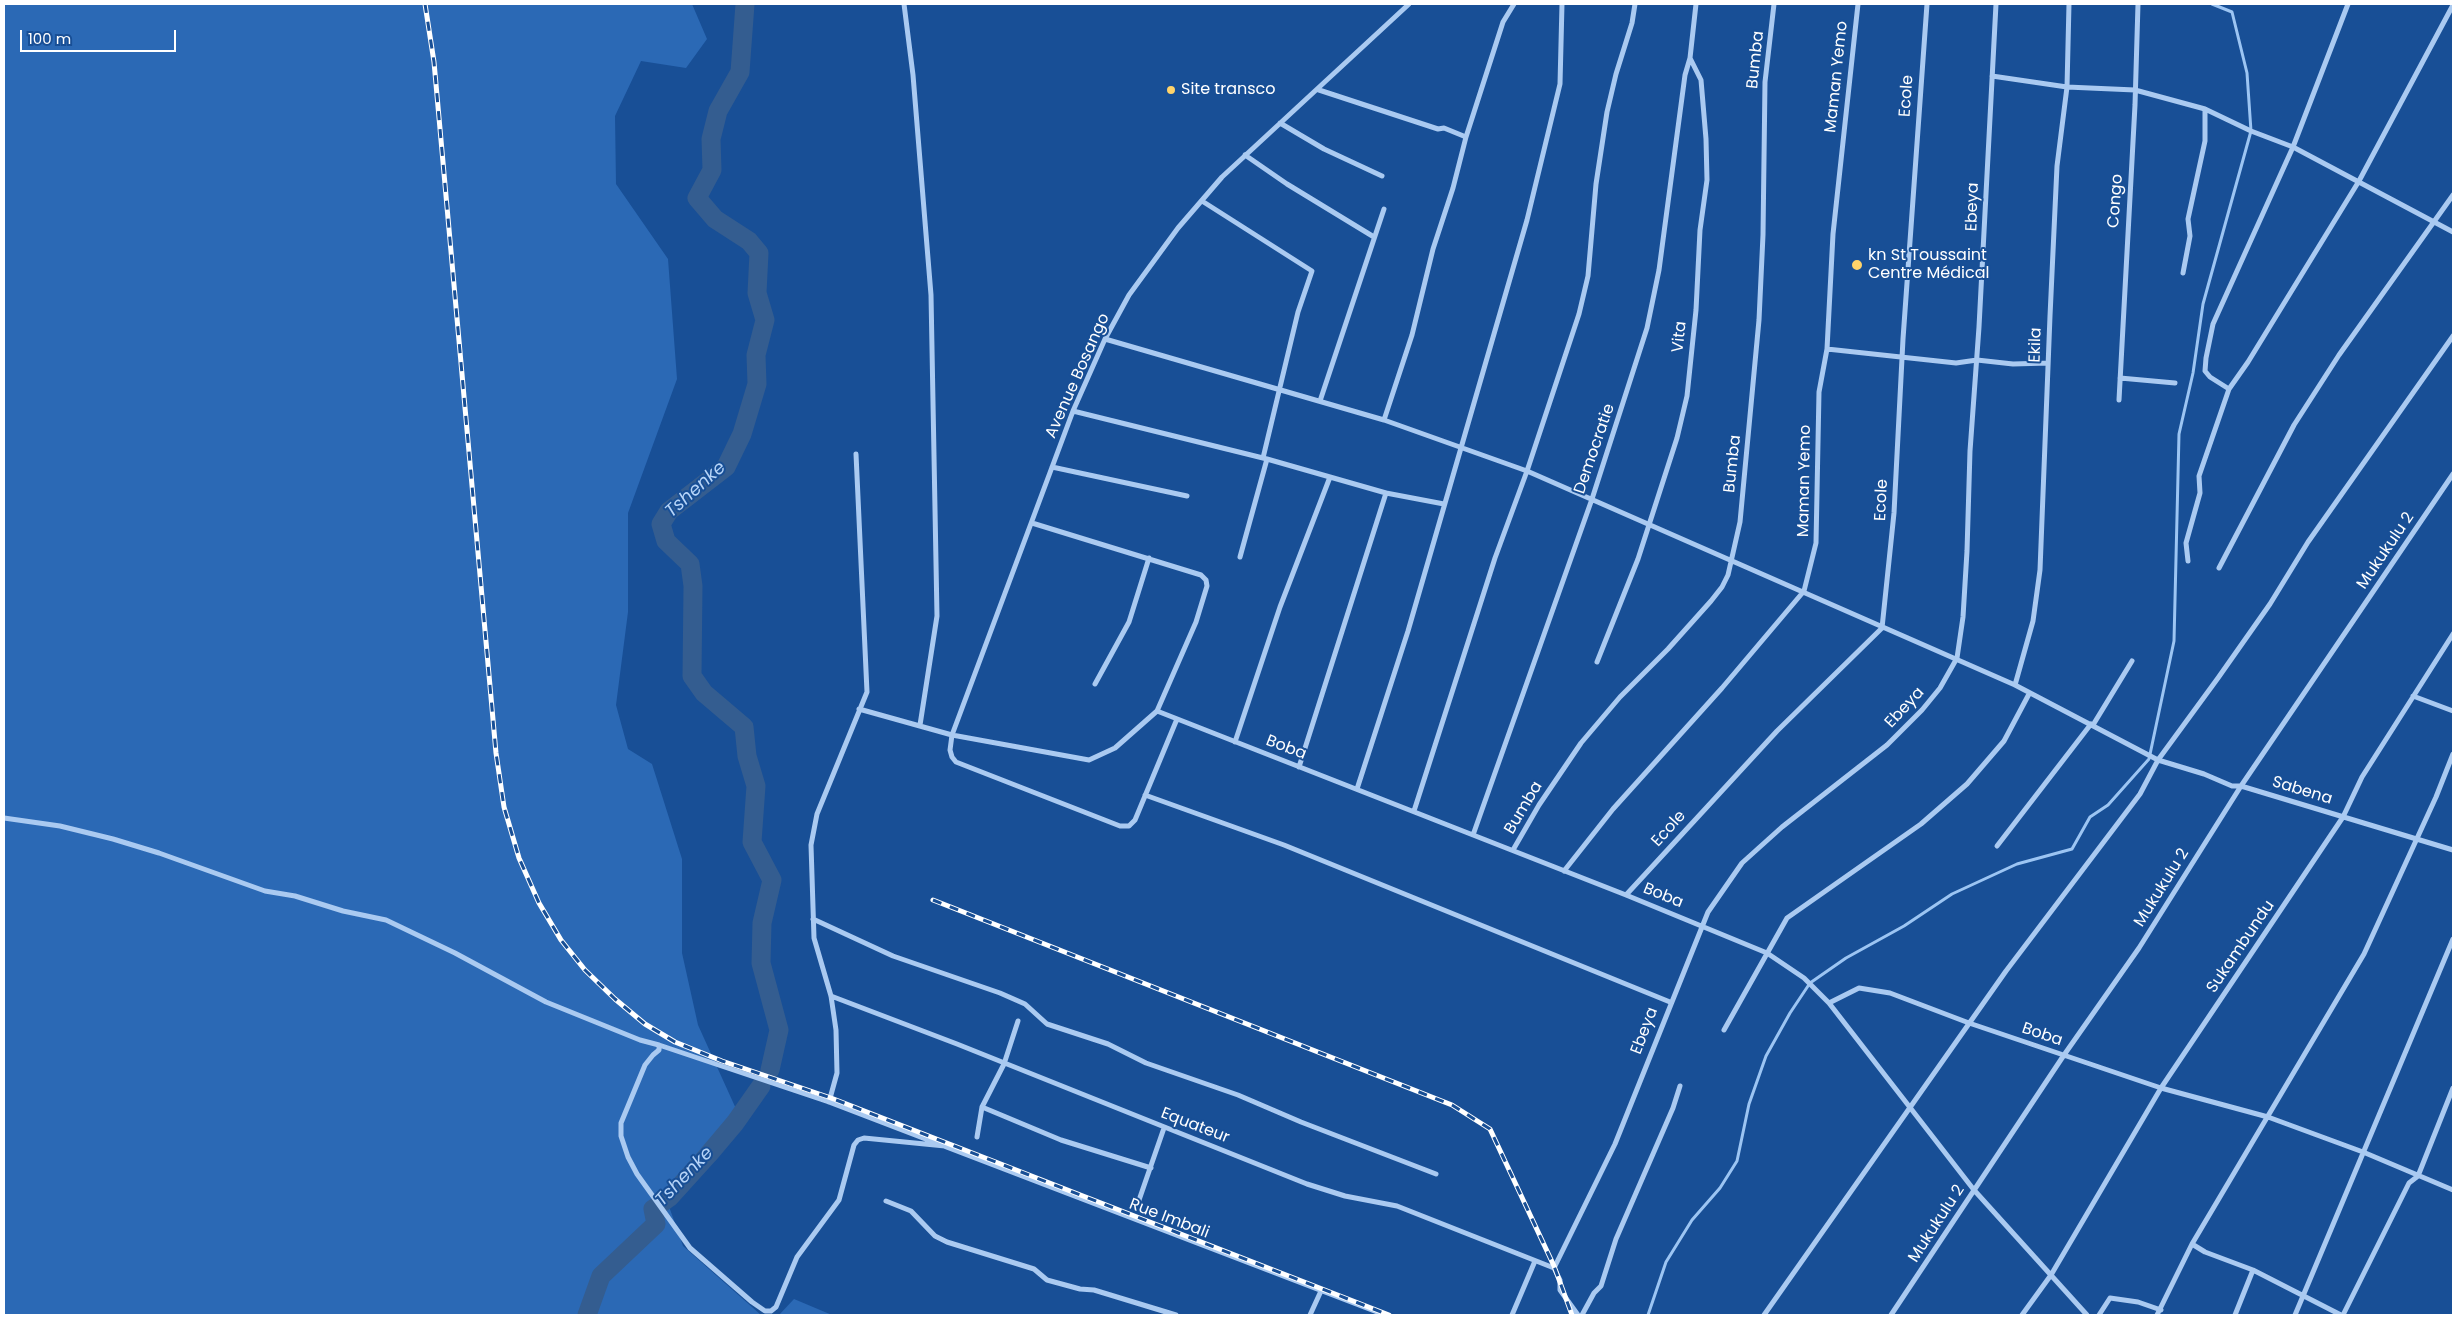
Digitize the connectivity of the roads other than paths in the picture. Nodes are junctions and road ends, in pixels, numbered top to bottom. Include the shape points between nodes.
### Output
1 (904, 4) edge
2 (1409, 4) edge
3 (1514, 4) edge
4 (1562, 4) edge
5 (1634, 4) edge
6 (1696, 4) edge
7 (1774, 4) edge
8 (1858, 4) edge
9 (1927, 4) edge
10 (1996, 4) edge
11 (2069, 4) edge
12 (2138, 4) edge
13 (2348, 4) edge
14 (2453, 5) edge
15 (1690, 58) junction
16 (1992, 76) junction
17 (2066, 87) junction
18 (1319, 90) junction
19 (2135, 90) junction
20 (2205, 109) junction
21 (1280, 123) junction
22 (1466, 137) junction
23 (2293, 147) junction
24 (1245, 155) junction
25 (1382, 176) dead end
26 (2359, 182) junction
27 (2453, 195) edge
28 (1202, 201) junction
29 (1384, 209) dead end
30 (2435, 222) junction
31 (2453, 232) edge
32 (1374, 237) junction
33 (2183, 273) dead end
34 (2453, 336) edge
35 (1105, 339) junction
36 (1827, 349) junction
37 (1902, 357) junction
38 (1977, 360) junction
39 (2048, 363) junction
40 (2120, 378) junction
41 (2175, 383) dead end
42 (1279, 389) junction
43 (2229, 389) junction
44 (1320, 400) junction
45 (2119, 400) dead end
46 (1073, 411) junction
47 (1384, 420) junction
48 (1461, 447) junction
49 (856, 454) dead end
50 (1265, 458) junction
51 (1052, 467) junction
52 (1527, 471) junction
53 (2453, 474) edge
54 (1330, 477) junction
55 (1386, 493) junction
56 (1187, 496) dead end
57 (1592, 499) junction
58 (1444, 504) junction
59 (1032, 523) junction
60 (1649, 525) junction
61 (1240, 556) dead end
62 (1149, 558) junction
63 (2188, 561) dead end
64 (1731, 562) junction
65 (2219, 568) dead end
66 (1804, 591) junction
67 (1882, 628) junction
68 (2453, 634) edge
69 (1957, 658) junction
70 (2132, 661) dead end
71 (1597, 662) dead end
72 (1095, 684) dead end
73 (2015, 685) junction
74 (2029, 694) junction
75 (2413, 696) junction
76 (859, 709) junction
77 (1158, 711) junction
78 (2453, 711) edge
79 (1177, 719) junction
80 (920, 725) junction
81 (2092, 725) junction
82 (952, 735) junction
83 (1235, 742) junction
84 (2453, 754) edge
85 (2158, 760) junction
86 (1299, 767) junction
87 (2241, 786) junction
88 (1357, 789) junction
89 (1144, 795) junction
90 (1414, 811) junction
91 (2343, 816) junction
92 (4, 818) edge
93 (1472, 835) junction
94 (2416, 839) junction
95 (1997, 846) dead end
96 (1513, 850) junction
97 (2453, 850) edge
98 (1564, 871) junction
99 (1626, 895) junction
100 (813, 919) junction
101 (1701, 925) junction
102 (2453, 939) edge
103 (1767, 953) junction
104 (831, 996) junction
105 (1670, 1002) junction
106 (1828, 1003) junction
107 (1018, 1021) dead end
108 (1969, 1023) junction
109 (1724, 1030) dead end
110 (659, 1045) junction
111 (2064, 1055) junction
112 (1004, 1064) junction
113 (1680, 1086) dead end
114 (2162, 1088) junction
115 (2453, 1088) edge
116 (830, 1102) junction
117 (982, 1107) junction
118 (1910, 1108) junction
119 (2268, 1118) junction
120 (1164, 1128) junction
121 (977, 1137) dead end
122 (945, 1146) junction
123 (2363, 1152) junction
124 (1151, 1168) junction
125 (1436, 1174) dead end
126 (2418, 1176) junction
127 (1974, 1190) junction
128 (2453, 1190) edge
129 (886, 1201) dead end
130 (1138, 1203) dead end
131 (2192, 1244) junction
132 (1535, 1261) junction
133 (1554, 1268) junction
134 (2253, 1270) junction
135 (2051, 1275) junction
136 (1321, 1290) junction
137 (2303, 1295) junction
138 (2159, 1313) edge
139 (1176, 1315) edge
140 (1310, 1315) edge
141 (1385, 1315) edge
142 (1512, 1315) edge
143 (1580, 1315) edge
144 (1764, 1315) edge
145 (1891, 1315) edge
146 (2022, 1315) edge
147 (2087, 1315) edge
148 (2099, 1315) edge
149 (2235, 1315) edge
150 (2295, 1315) edge
151 (2342, 1315) edge

1 - 80 street via 931,295 936,616
2 - 18 street, Avenue Bosango
3 - 22 street via 1503,22
4 - 48 street via 1561,77 1557,105
5 - 52 street via 1632,23 1607,112 1582,304
6 - 15 street
7 - 64 street, Bumba via 1765,82 1759,320 1740,522
8 - 36 street, Maman Yemo via 1833,234
9 - 37 street, Ecole
10 - 16 street, Ebeya
11 - 17 street, Ekila
12 - 19 street, Congo
13 - 23 street
14 - 26 street
15 - 57 street, Democratie via 1659,270 1647,328
15 - 60 street, Vita via 1701,80 1707,180 1700,230 1696,310 1684,415
16 - 17 street
16 - 38 street, Ebeya
17 - 19 street
17 - 39 street, Ekila via 2057,166
18 - 21 street, Avenue Bosango
18 - 22 street
19 - 20 street
19 - 40 street, Congo
20 - 23 street
20 - 33 street via 2205,141 2188,218 2190,236
21 - 24 street, Avenue Bosango
21 - 25 street via 1324,150
22 - 47 street via 1433,248 1412,335
23 - 26 street
23 - 43 street via 2214,324 2205,371 2210,378
24 - 28 street, Avenue Bosango
24 - 32 street
26 - 30 street
26 - 43 street
27 - 30 street
28 - 35 street, Avenue Bosango via 1129,295
28 - 42 street via 1312,271
29 - 32 street
30 - 31 street
30 - 65 street via 2339,355 2294,425
32 - 44 street
34 - 85 street via 2308,542 2270,604
35 - 42 street, Sabena
35 - 46 street, Avenue Bosango
36 - 37 street
36 - 66 street, Maman Yemo via 1820,392 1816,543
37 - 38 street via 1956,364
37 - 67 street, Ecole via 1894,514
38 - 39 street
38 - 69 street, Ebeya via 1963,617
39 - 73 street, Ekila via 2038,596
40 - 41 street
40 - 45 street, Congo
42 - 44 street, Sabena
42 - 50 street
43 - 63 street via 2199,476 2200,493 2186,543
44 - 47 street, Sabena
46 - 50 street
46 - 51 street, Avenue Bosango
47 - 48 street, Sabena
48 - 52 street, Sabena
48 - 58 street
49 - 76 street via 867,692
50 - 54 street
50 - 61 street
51 - 56 street
51 - 59 street, Avenue Bosango
52 - 57 street, Sabena
52 - 90 street via 1495,558
53 - 87 street, Mukukulu 2
54 - 55 street
54 - 83 street via 1280,608
55 - 58 street
55 - 86 street
57 - 60 street, Sabena
57 - 93 street, Democratie
58 - 88 street via 1408,631
59 - 62 street
59 - 82 street, Avenue Bosango
60 - 64 street, Sabena
60 - 71 street, Vita via 1626,595
62 - 72 street via 1129,622
62 - 77 street via 1201,575 1207,586 1196,622
64 - 66 street, Sabena
64 - 96 street, Bumba via 1722,587 1668,649 1620,696 1581,744
66 - 67 street, Sabena
66 - 98 street, Maman Yemo via 1613,809
67 - 69 street, Sabena
67 - 99 street, Ecole via 1771,737
68 - 75 street, Sukambundu
69 - 73 street, Sabena
69 - 101 street, Ebeya via 1928,703 1887,746 1797,815 1742,863
70 - 81 street
73 - 74 street, Sabena
74 - 81 street, Sabena
74 - 103 street via 2004,741 1967,784 1921,824 1787,918
75 - 78 street
75 - 91 street, Sukambundu via 2362,777
76 - 80 street
76 - 100 street via 817,814 811,845
77 - 79 street, Boba
77 - 82 street via 1115,748 1089,760
79 - 83 street, Boba
79 - 89 street
80 - 82 street
81 - 85 street, Sabena
81 - 95 street
82 - 89 street via 950,750 956,762 1120,826 1130,826 1135,820
83 - 86 street, Boba
84 - 94 street
85 - 87 street, Sabena via 2232,786
85 - 108 street via 2140,794
86 - 88 street, Boba
87 - 91 street, Sabena
87 - 111 street, Mukukulu 2 via 2140,948
88 - 90 street, Boba
89 - 105 street via 1284,845
90 - 93 street, Boba
91 - 94 street, Sabena
91 - 114 street, Sukambundu
92 - 110 street, Rue Imbali via 60,826 113,839 257,888 386,920 546,1002
93 - 96 street, Boba
94 - 97 street, Sabena
94 - 119 street via 2364,954
96 - 98 street, Boba
98 - 99 street, Boba
99 - 101 street, Boba
100 - 104 street via 814,938
100 - 125 street via 892,956 1025,1004 1047,1024 1108,1044 1146,1063 1238,1095
101 - 103 street, Boba
101 - 105 street, Ebeya
102 - 123 street
103 - 106 street, Boba via 1804,978
103 - 109 street
104 - 112 street, Equateur
104 - 116 street via 838,1052
105 - 133 street, Ebeya via 1615,1144
106 - 108 street, Boba via 1859,988 1910,999
106 - 118 street
107 - 112 street
108 - 111 street, Boba
108 - 118 street
110 - 116 street, Rue Imbali
110 - 122 street via 660,1050 645,1065 620,1130 632,1166 690,1248 765,1311 776,1307 797,1257 839,1200 858,1140
111 - 114 street, Boba
111 - 127 street, Mukukulu 2
112 - 117 street
112 - 120 street, Equateur
113 - 143 street via 1616,1239 1601,1286
114 - 119 street, Boba
114 - 135 street, Sukambundu
115 - 126 street
116 - 122 street, Rue Imbali
117 - 121 street
117 - 124 street via 1080,1147
118 - 127 street
118 - 144 street
119 - 123 street, Boba
119 - 131 street
120 - 124 street
120 - 132 street, Equateur via 1307,1184 1344,1196 1397,1206
122 - 136 street, Rue Imbali
123 - 126 street, Boba
123 - 137 street
124 - 130 street
126 - 128 street, Boba
126 - 151 street via 2409,1183
127 - 135 street
127 - 145 street, Mukukulu 2
129 - 139 street via 911,1211 935,1236 947,1242 1034,1269 1047,1280 1094,1290
131 - 134 street
131 - 138 street
132 - 133 street, Equateur
132 - 142 street
133 - 143 street via 1560,1280 1560,1290
134 - 137 street
134 - 149 street
135 - 146 street, Sukambundu
135 - 147 street
136 - 140 street
136 - 141 street, Rue Imbali
137 - 150 street
137 - 151 street
138 - 148 street via 2138,1302 2110,1298

